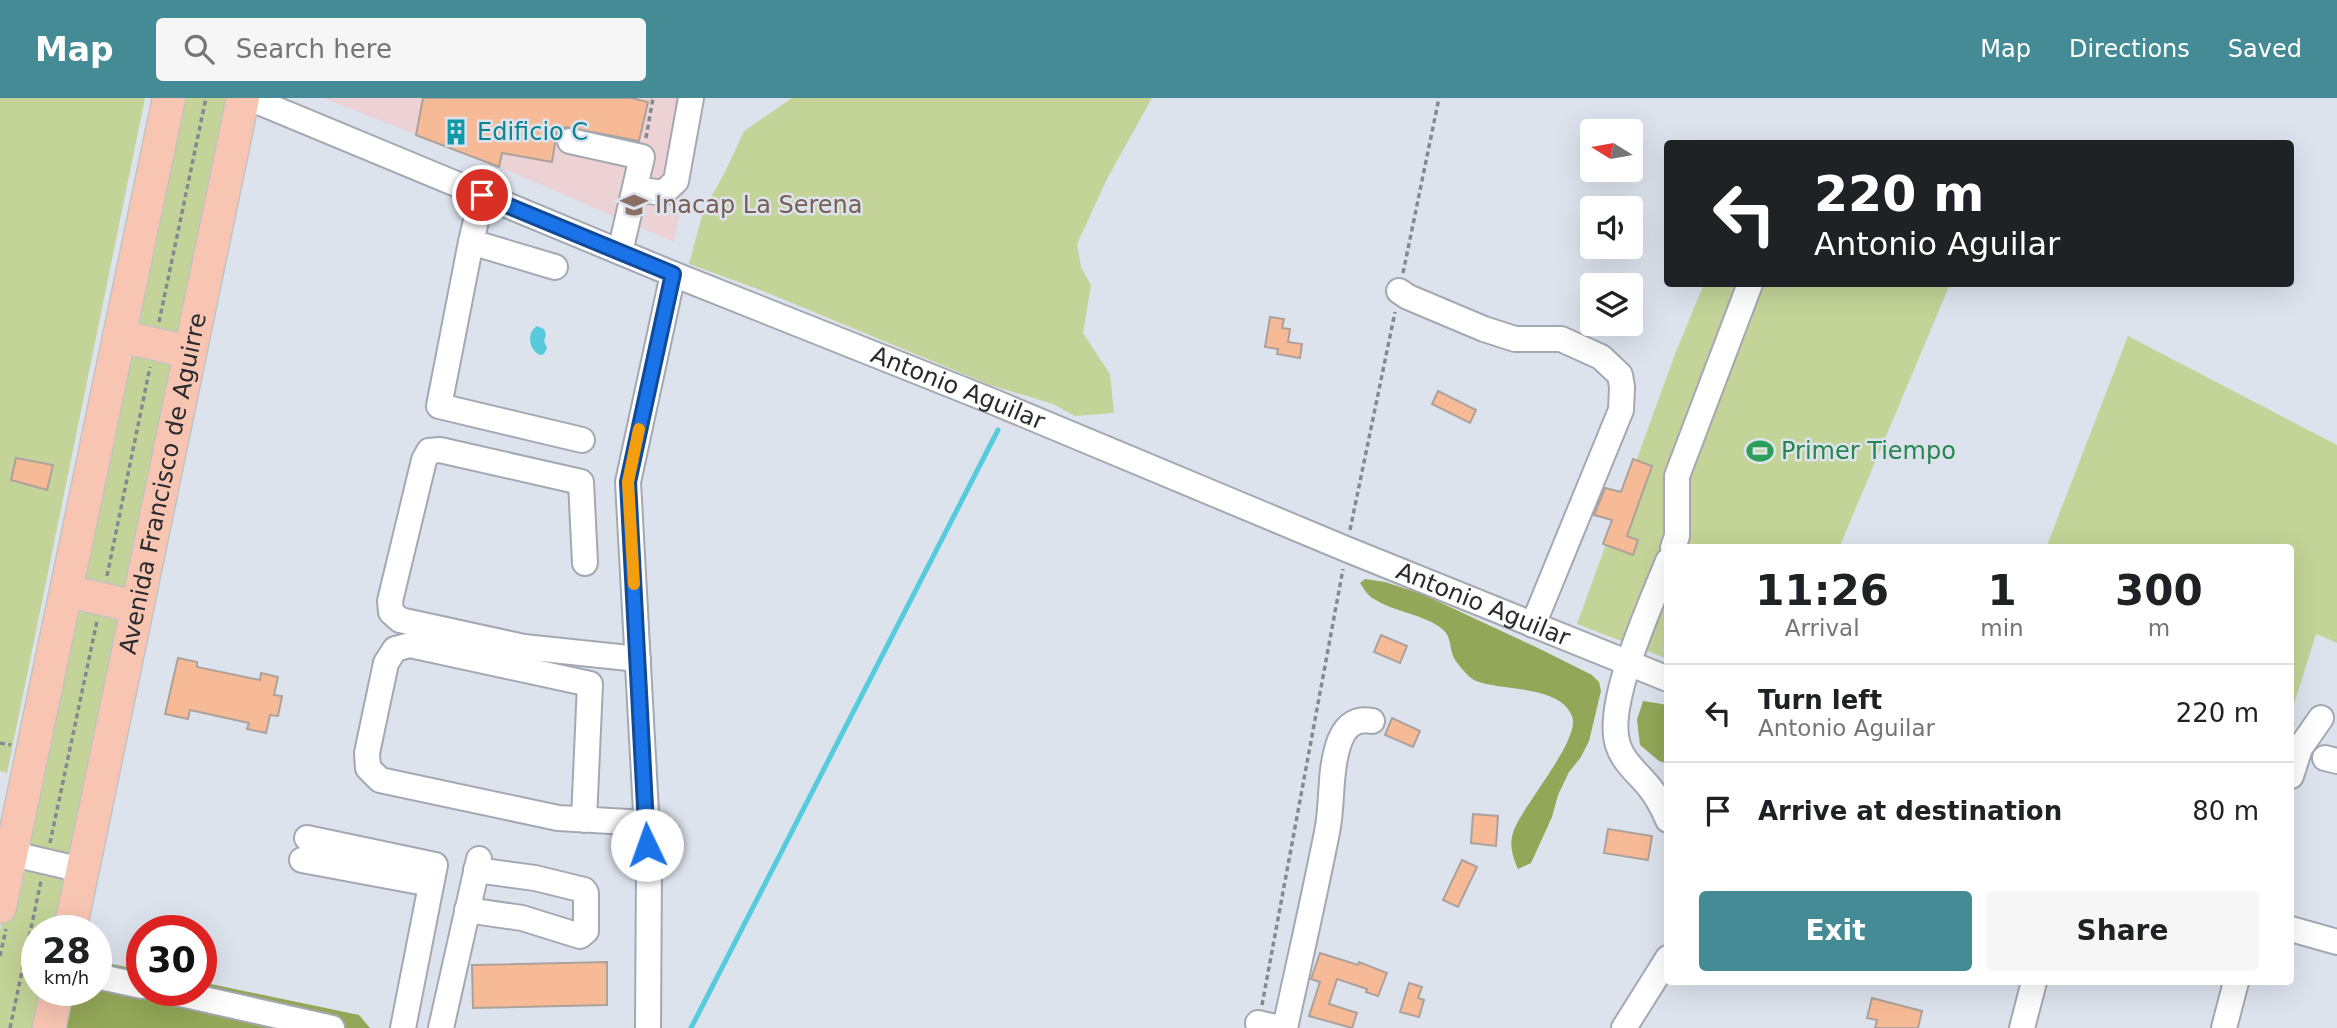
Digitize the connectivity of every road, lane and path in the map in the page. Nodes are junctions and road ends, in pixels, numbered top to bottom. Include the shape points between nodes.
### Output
1 (169, 98) edge
2 (206, 98) edge
3 (243, 98) edge
4 (249, 98) edge
5 (691, 98) edge
6 (655, 99) edge
7 (569, 141) dead end
8 (642, 158) junction
9 (635, 189) junction
10 (482, 195) junction
11 (471, 242) junction
12 (620, 252) junction
13 (555, 267) dead end
14 (673, 274) junction
15 (1749, 287) edge
16 (1399, 291) dead end
17 (119, 336) junction
18 (155, 344) junction
19 (190, 352) junction
20 (582, 440) dead end
21 (1674, 544) edge
22 (585, 563) dead end
23 (1664, 571) edge
24 (67, 591) junction
25 (102, 598) junction
26 (137, 607) junction
27 (1533, 625) junction
28 (638, 659) junction
29 (1629, 663) junction
30 (1664, 677) edge
31 (2321, 718) dead end
32 (1372, 720) dead end
33 (2294, 767) edge
34 (1664, 811) edge
35 (584, 820) junction
36 (646, 823) junction
37 (305, 849) dead end
38 (6, 852) edge
39 (46, 861) junction
40 (82, 870) junction
41 (0, 907) edge
42 (467, 910) junction
43 (73, 915) edge
44 (2294, 930) edge
45 (2337, 942) edge
46 (1664, 964) edge
47 (2033, 985) edge
48 (2235, 985) edge
49 (217, 1002) edge
50 (54, 1006) edge
51 (1274, 1026) edge
52 (10, 1028) edge
53 (49, 1028) edge
54 (332, 1028) edge
55 (404, 1028) edge
56 (441, 1028) edge
57 (648, 1028) edge
58 (1624, 1028) edge
59 (2022, 1028) edge
60 (2224, 1028) edge

1 - 17 main road
2 - 18 path
3 - 19 main road, Avenida Francisco de Aguirre
4 - 10 street, Antonio Aguilar
5 - 9 street via 676,181 663,193
6 - 8 path
7 - 8 street
8 - 9 street
9 - 12 street
10 - 11 street
10 - 12 street, Antonio Aguilar
11 - 13 street
11 - 20 street via 439,406
12 - 14 street, Antonio Aguilar
14 - 27 street, Antonio Aguilar
14 - 28 street via 628,482
15 - 21 street via 1677,476
16 - 27 street via 1514,339 1561,339 1601,357 1620,375 1621,410
17 - 18 main road
17 - 24 main road
18 - 19 main road
18 - 25 path
19 - 26 main road, Avenida Francisco de Aguirre
22 - 28 street via 581,482 429,451 390,601 391,612 400,620 524,647
23 - 29 street
24 - 25 main road
24 - 38 main road
25 - 26 main road
25 - 39 path
26 - 40 main road, Avenida Francisco de Aguirre
27 - 29 street, Antonio Aguilar
28 - 36 street
29 - 30 street, Antonio Aguilar
29 - 34 street via 1615,729 1618,745
31 - 33 street via 2300,748
32 - 51 street via 1352,722 1338,744 1328,828
35 - 35 street via 380,780 368,768 367,753 386,663 395,649 410,645 590,684
35 - 36 street
36 - 57 street
37 - 55 street via 431,884
38 - 39 street
38 - 41 main road
39 - 40 street
39 - 52 path
40 - 43 main road, Avenida Francisco de Aguirre
42 - 42 street via 522,918 580,936 586,931 584,890 477,864
42 - 56 street
44 - 45 street
46 - 58 street
47 - 59 street
48 - 60 street
49 - 54 street
50 - 53 main road

